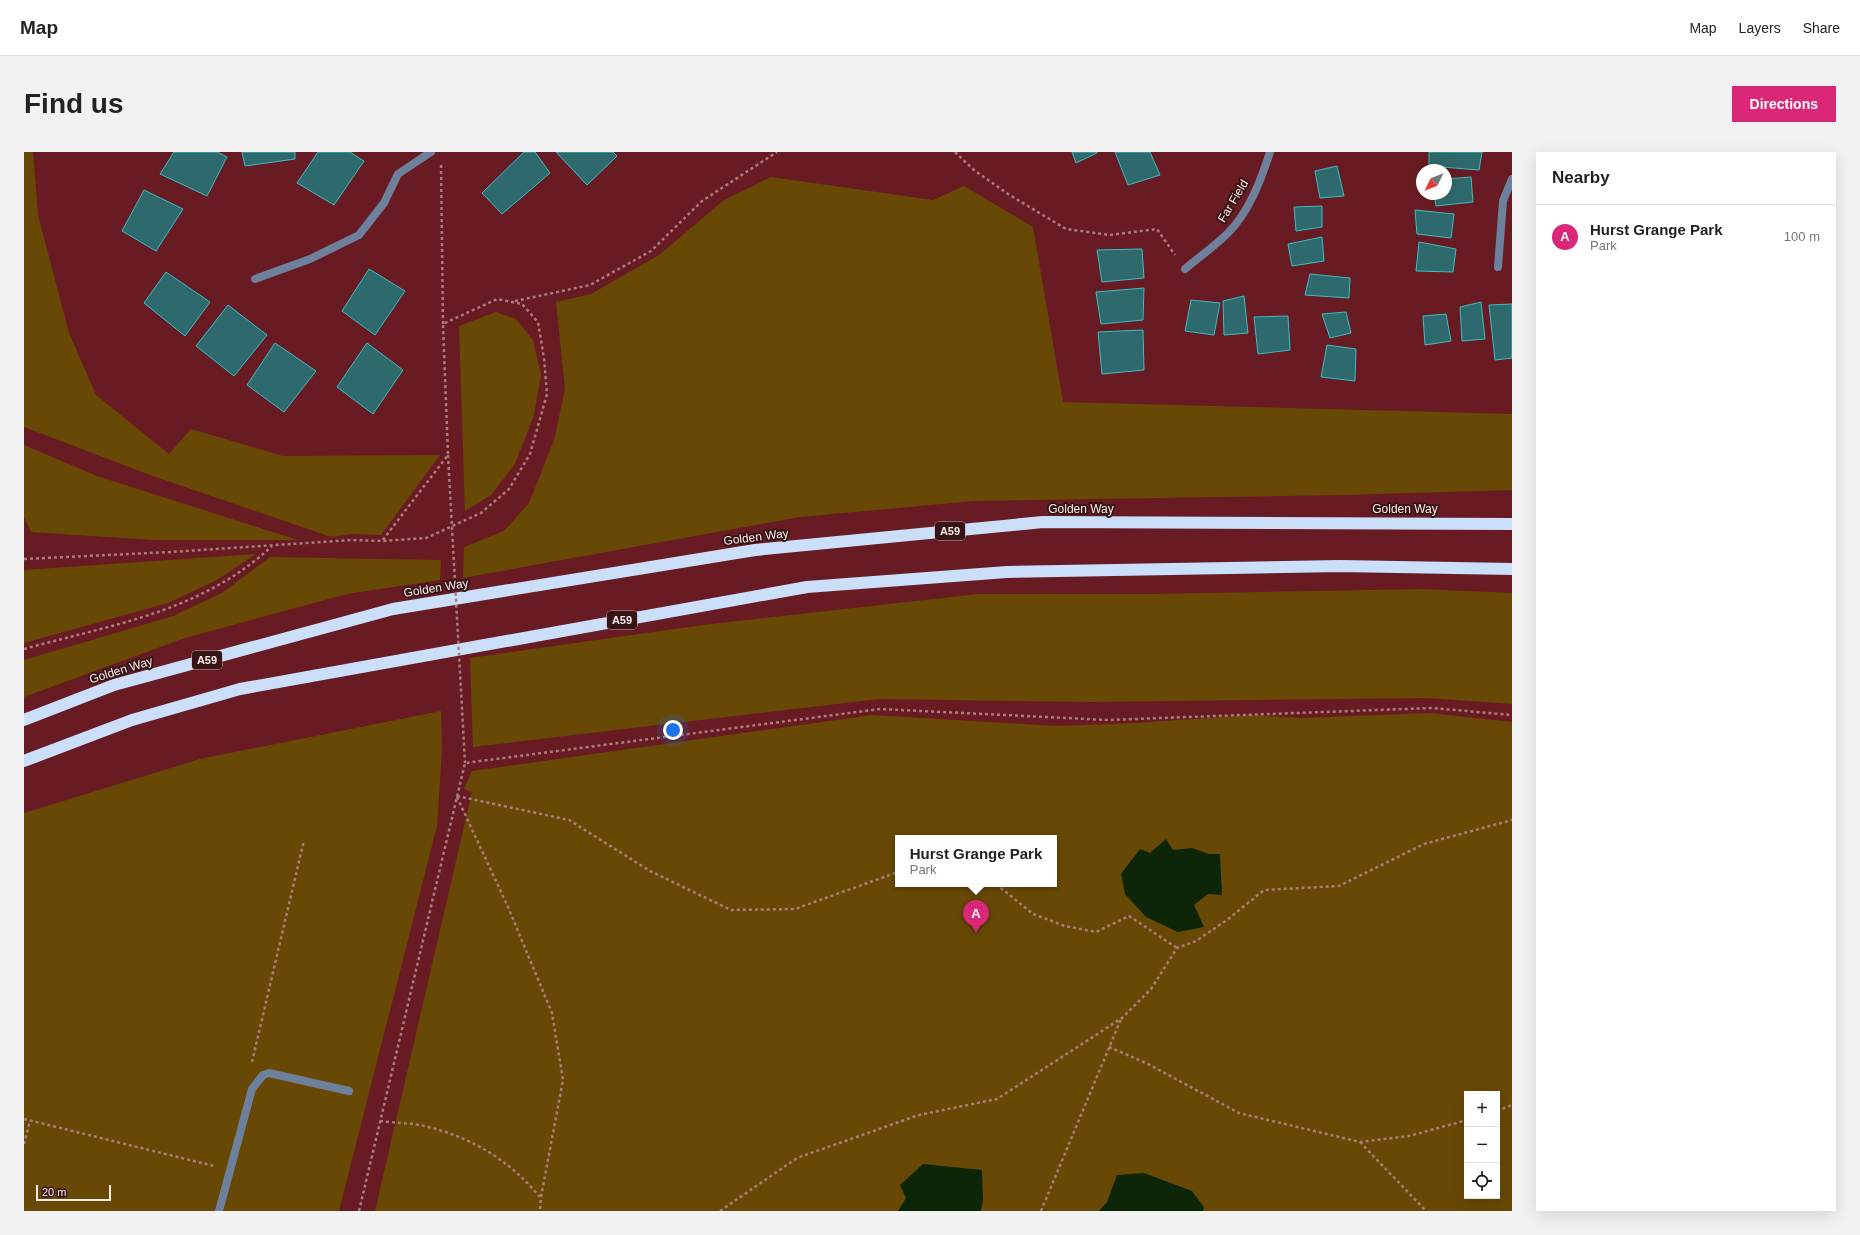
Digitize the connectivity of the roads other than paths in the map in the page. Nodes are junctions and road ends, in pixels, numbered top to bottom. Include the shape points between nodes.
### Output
1 (431, 152) edge
2 (1270, 152) edge
3 (1512, 179) edge
4 (1498, 267) dead end
5 (1186, 269) road end
6 (255, 279) dead end
7 (1512, 524) edge
8 (1512, 569) edge
9 (24, 720) edge
10 (24, 761) edge
11 (349, 1091) dead end
12 (219, 1211) edge

1 - 6 street via 398,174 384,203 359,235 310,259
2 - 5 street, Far Field via 1249,203 1229,233
3 - 4 street via 1503,201
7 - 9 highway, Golden Way / A59 via 1043,522 755,550 393,609 114,685
8 - 10 highway, A59 via 1340,566 1007,572 807,587 240,689 132,720
11 - 12 street via 269,1073 258,1080 252,1089

